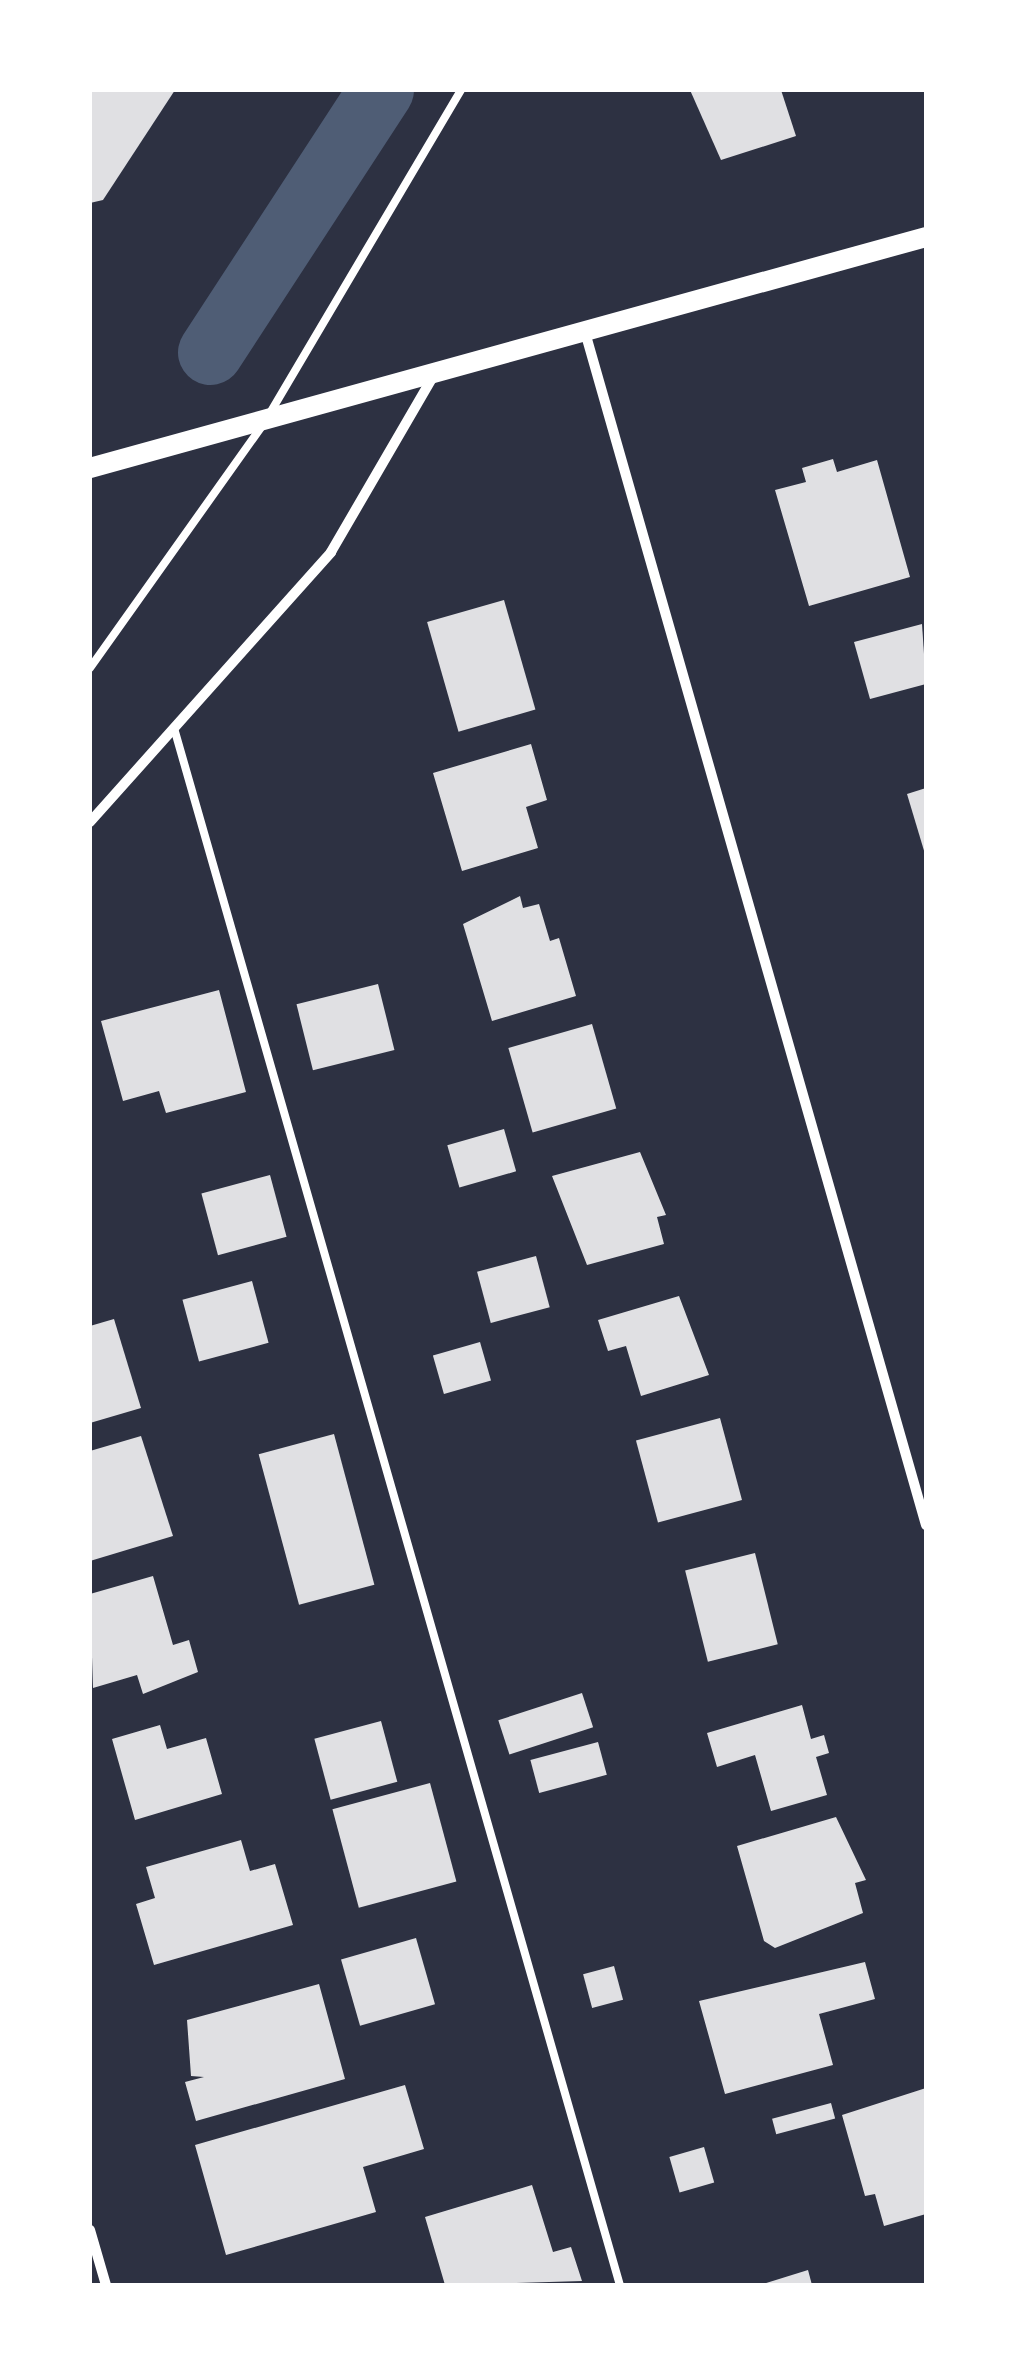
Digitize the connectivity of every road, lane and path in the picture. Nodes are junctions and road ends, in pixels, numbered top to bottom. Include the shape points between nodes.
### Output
1 (461, 90) edge
2 (926, 237) edge
3 (585, 332) junction
4 (435, 372) junction
5 (266, 419) junction
6 (90, 468) edge
7 (90, 668) edge
8 (174, 728) junction
9 (90, 822) edge
10 (926, 1526) edge
11 (90, 2230) edge
12 (106, 2285) edge
13 (620, 2285) edge

1 - 5 lane
2 - 3 main road
3 - 4 main road
3 - 10 street
4 - 5 main road
4 - 8 street via 331,552
5 - 6 main road
5 - 7 lane
8 - 9 street
8 - 13 lane
11 - 12 street

